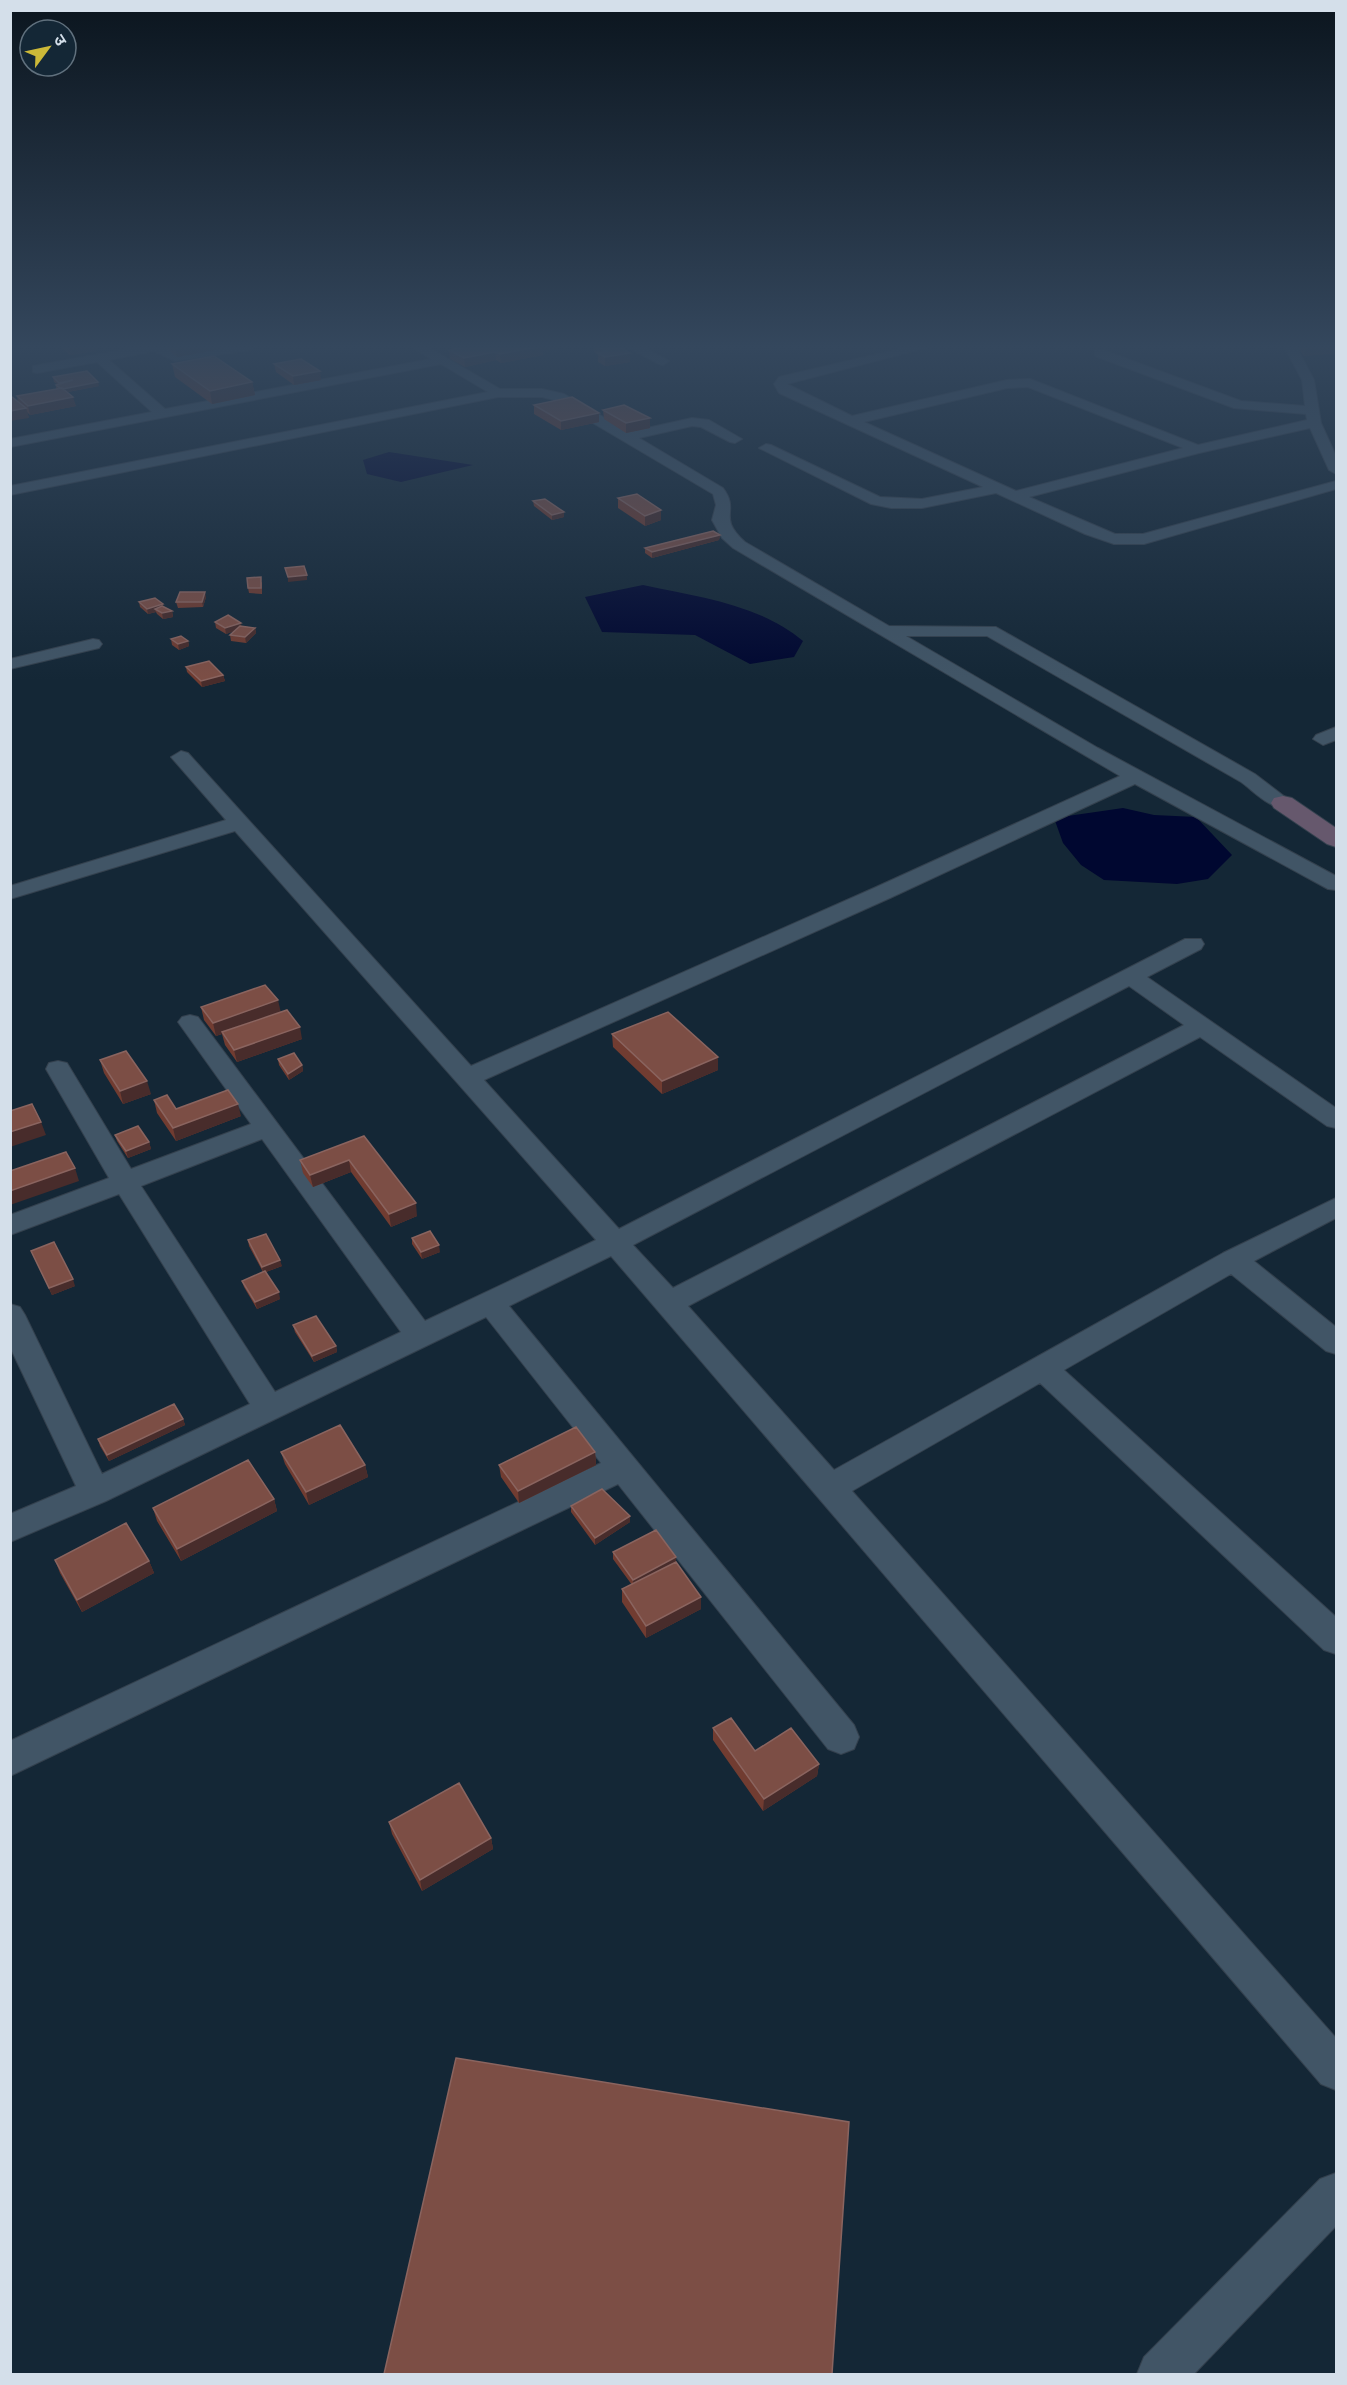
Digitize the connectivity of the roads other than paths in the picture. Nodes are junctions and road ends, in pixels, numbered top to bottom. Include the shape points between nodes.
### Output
1 (181, 457) edge
2 (662, 457) edge
3 (785, 457) edge
4 (933, 457) edge
5 (1162, 457) edge
6 (1336, 485) edge
7 (999, 488) junction
8 (10, 491) edge
9 (1016, 496) junction
10 (887, 631) junction
11 (93, 644) dead end
12 (10, 664) edge
13 (181, 757) dead end
14 (1134, 777) junction
15 (1283, 803) junction
16 (1336, 816) edge
17 (239, 823) junction
18 (1336, 839) edge
19 (1336, 884) edge
20 (10, 893) edge
21 (1193, 944) dead end
22 (1131, 977) junction
23 (190, 1022) dead end
24 (1202, 1026) junction
25 (58, 1069) dead end
26 (466, 1078) junction
27 (1336, 1120) edge
28 (267, 1127) junction
29 (124, 1182) junction
30 (1336, 1207) edge
31 (10, 1226) edge
32 (614, 1243) junction
33 (1233, 1260) junction
34 (491, 1303) junction
35 (669, 1304) junction
36 (10, 1315) edge
37 (420, 1336) junction
38 (1336, 1343) edge
39 (1043, 1368) junction
40 (269, 1408) junction
41 (623, 1467) junction
42 (830, 1488) junction
43 (95, 1492) junction
44 (10, 1528) edge
45 (1336, 1639) edge
46 (840, 1737) dead end
47 (10, 1759) edge
48 (1336, 2069) edge
49 (1336, 2195) edge
50 (1161, 2374) edge

1 - 8 street
2 - 10 street via 718,491 725,506 720,520 728,536 739,545
3 - 7 street via 888,503 937,501
4 - 7 street
5 - 9 street
6 - 9 street via 1131,540 1096,533
7 - 9 street
10 - 14 street
10 - 15 street via 990,631 1248,778
11 - 12 street
13 - 17 street
14 - 19 street
14 - 26 street
15 - 16 street
15 - 18 street
17 - 20 street
17 - 26 street
21 - 22 street
22 - 24 street
22 - 32 street
23 - 28 street
24 - 27 street
24 - 35 street
25 - 29 street
26 - 32 street
28 - 29 street
28 - 37 street
29 - 31 street
29 - 40 street
30 - 33 street
32 - 34 street
32 - 35 street
33 - 38 street
33 - 39 street
34 - 37 street
34 - 41 street
35 - 42 street
36 - 43 street
37 - 40 street
39 - 42 street
39 - 45 street
40 - 43 street
41 - 46 street
41 - 47 street
42 - 48 street
43 - 44 street
49 - 50 street

